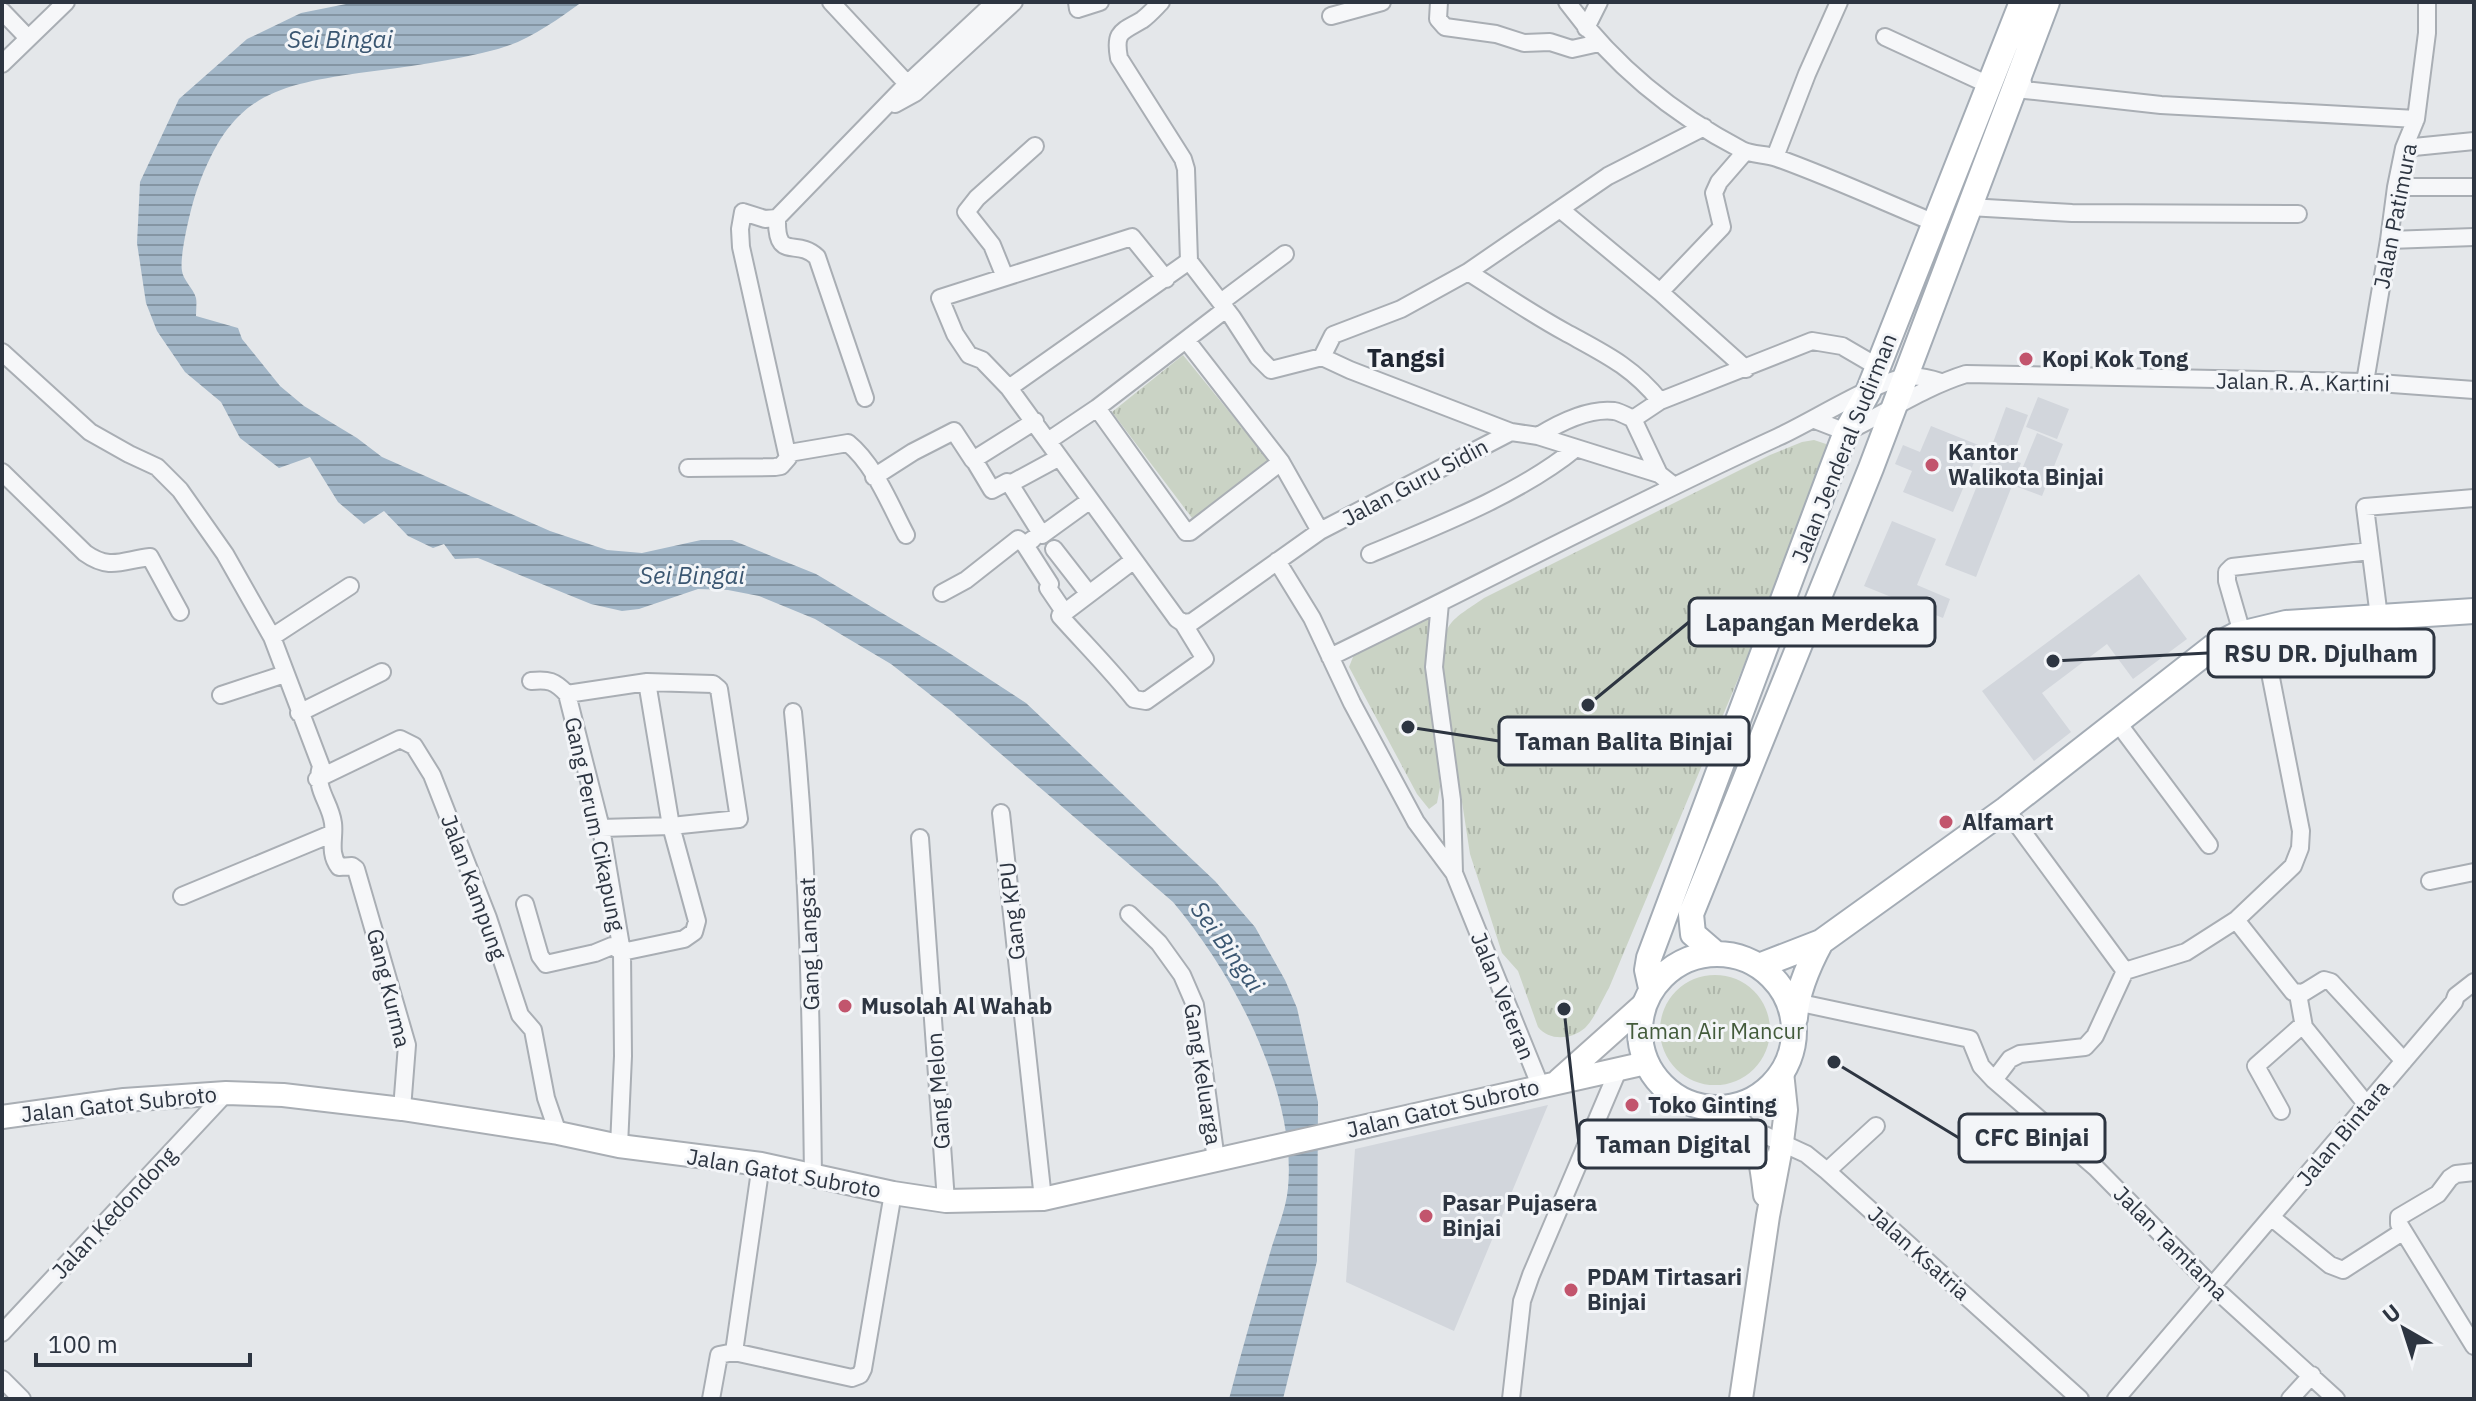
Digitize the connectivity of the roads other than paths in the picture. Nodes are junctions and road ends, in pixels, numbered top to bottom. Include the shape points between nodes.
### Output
1 (66, 2) edge
2 (995, 2) edge
3 (1014, 2) edge
4 (1077, 2) edge
5 (1100, 2) edge
6 (1161, 2) edge
7 (1382, 2) edge
8 (1439, 2) edge
9 (1567, 2) edge
10 (1599, 2) edge
11 (1839, 2) edge
12 (2022, 2) edge
13 (2047, 2) edge
14 (2427, 2) edge
15 (840, 5) edge
16 (2, 11) edge
17 (1331, 16) dead end
18 (1586, 28) junction
19 (1885, 37) dead end
20 (28, 38) junction
21 (1599, 43) junction
22 (2, 64) edge
23 (2020, 73) junction
24 (1989, 85) junction
25 (911, 89) junction
26 (2416, 119) junction
27 (1704, 127) junction
28 (2474, 141) edge
29 (1035, 146) dead end
30 (2404, 148) junction
31 (1745, 152) junction
32 (1775, 157) junction
33 (2396, 187) junction
34 (2474, 187) edge
35 (1969, 207) junction
36 (1560, 209) junction
37 (2298, 214) dead end
38 (777, 218) junction
39 (1935, 223) junction
40 (2474, 237) edge
41 (2389, 240) junction
42 (1285, 254) dead end
43 (1189, 261) junction
44 (1468, 272) junction
45 (1005, 277) junction
46 (1166, 279) junction
47 (1660, 292) junction
48 (1224, 306) junction
49 (1187, 341) junction
50 (2, 352) edge
51 (1322, 357) junction
52 (1878, 367) junction
53 (1746, 369) junction
54 (1904, 377) junction
55 (1941, 382) junction
56 (2365, 382) junction
57 (1009, 388) junction
58 (2474, 390) edge
59 (1868, 392) junction
60 (865, 398) dead end
61 (1660, 401) junction
62 (1097, 408) junction
63 (1892, 410) junction
64 (1633, 419) junction
65 (1815, 420) junction
66 (1035, 421) junction
67 (1511, 432) junction
68 (1846, 432) junction
69 (1538, 436) junction
70 (1048, 441) junction
71 (1576, 448) junction
72 (789, 453) junction
73 (1058, 458) junction
74 (974, 460) junction
75 (1281, 462) junction
76 (688, 468) dead end
77 (2, 472) edge
78 (1659, 474) junction
79 (874, 477) junction
80 (1010, 484) junction
81 (1673, 485) junction
82 (2474, 498) edge
83 (1089, 501) junction
84 (1320, 531) junction
85 (1041, 534) junction
86 (906, 535) dead end
87 (1025, 545) junction
88 (1054, 549) dead end
89 (2370, 551) junction
90 (1370, 554) dead end
91 (1134, 560) junction
92 (1277, 561) junction
93 (1792, 574) junction
94 (350, 586) dead end
95 (1823, 587) junction
96 (942, 593) dead end
97 (1089, 594) junction
98 (1440, 603) junction
99 (2474, 611) edge
100 (180, 612) dead end
101 (1065, 613) junction
102 (2379, 617) junction
103 (1183, 623) junction
104 (2252, 630) junction
105 (272, 637) junction
106 (1330, 657) junction
107 (382, 672) dead end
108 (285, 674) junction
109 (531, 681) dead end
110 (647, 682) junction
111 (567, 694) junction
112 (221, 695) dead end
113 (793, 712) dead end
114 (299, 713) junction
115 (2118, 723) junction
116 (317, 779) junction
117 (2006, 809) junction
118 (1001, 813) dead end
119 (671, 826) junction
120 (601, 828) junction
121 (331, 834) junction
122 (920, 838) dead end
123 (2209, 845) dead end
124 (2474, 872) edge
125 (1454, 873) junction
126 (2430, 881) dead end
127 (182, 896) dead end
128 (525, 904) dead end
129 (1129, 914) dead end
130 (2236, 920) junction
131 (1821, 942) junction
132 (622, 952) junction
133 (1715, 953) junction
134 (1759, 966) junction
135 (2125, 971) junction
136 (2474, 982) edge
137 (2298, 994) junction
138 (1647, 996) junction
139 (1796, 1002) junction
140 (2304, 1027) junction
141 (1794, 1030) junction
142 (2404, 1061) junction
143 (1646, 1063) junction
144 (1619, 1068) junction
145 (1782, 1072) junction
146 (1994, 1080) junction
147 (1549, 1083) junction
148 (226, 1093) junction
149 (2367, 1105) junction
150 (1725, 1108) junction
151 (402, 1109) junction
152 (2281, 1111) dead end
153 (2, 1117) edge
154 (1745, 1126) junction
155 (1876, 1126) dead end
156 (558, 1133) junction
157 (1782, 1142) junction
158 (619, 1146) junction
159 (1216, 1160) junction
160 (761, 1164) junction
161 (1827, 1171) junction
162 (2474, 1172) edge
163 (813, 1176) junction
164 (893, 1193) junction
165 (1043, 1199) junction
166 (946, 1201) junction
167 (1768, 1216) junction
168 (2271, 1217) junction
169 (2402, 1232) junction
170 (2212, 1286) junction
171 (2, 1333) edge
172 (2474, 1346) edge
173 (734, 1352) junction
174 (2312, 1375) junction
175 (2, 1379) edge
176 (22, 1399) edge
177 (711, 1399) edge
178 (1511, 1399) edge
179 (1741, 1399) edge
180 (2080, 1399) edge
181 (2116, 1399) edge
182 (2290, 1399) edge
183 (2336, 1399) edge

1 - 20 street
2 - 25 street
3 - 25 street
4 - 5 street via 1078,9
6 - 43 street via 1129,25 1116,45 1134,85 1183,159
7 - 17 street
8 - 21 street via 1438,19 1445,27 1572,49
9 - 18 street
10 - 18 street
11 - 32 street
12 - 24 main road, Jalan Jenderal Sudirman
13 - 23 main road, Jalan Jenderal Sudirman
14 - 26 street, Jalan Patimura
15 - 25 street
16 - 20 street
18 - 21 street
19 - 24 street
20 - 22 street
21 - 27 street via 1660,100
23 - 26 street via 2025,90 2040,92 2161,105
23 - 35 main road, Jalan Jenderal Sudirman
24 - 39 main road, Jalan Jenderal Sudirman
25 - 38 street
26 - 30 street, Jalan Patimura
27 - 31 street
27 - 36 street via 1608,176
28 - 30 street
29 - 45 street via 966,212 992,245
30 - 33 street, Jalan Patimura
31 - 32 street
31 - 47 street via 1714,193 1722,227
32 - 39 street
33 - 34 street
33 - 41 street, Jalan Patimura
35 - 37 street
35 - 54 main road, Jalan Jenderal Sudirman
36 - 44 street
36 - 47 street
38 - 60 street via 778,238 785,247 817,257
38 - 72 street via 743,212 740,229
39 - 52 main road, Jalan Jenderal Sudirman
40 - 41 street
41 - 56 street, Jalan Patimura
42 - 48 street
43 - 46 street
43 - 48 street
44 - 51 street via 1401,309 1333,335
44 - 61 street via 1612,356
45 - 46 street via 1132,237
45 - 57 street via 940,298 969,355 982,360
46 - 57 street
47 - 53 street
48 - 49 street
48 - 51 street via 1271,370
49 - 62 street
49 - 75 street
50 - 105 street via 90,432 157,467 180,490 225,554
51 - 67 street
52 - 53 street via 1842,346 1812,341
52 - 59 main road, Jalan Jenderal Sudirman
53 - 61 street
54 - 55 street, Jalan R. A. Kartini
54 - 59 street
54 - 63 main road, Jalan Jenderal Sudirman
55 - 56 street, Jalan R. A. Kartini via 1966,374
55 - 63 street, Jalan R. A. Kartini
56 - 58 street, Jalan R. A. Kartini
57 - 66 street
59 - 65 street
59 - 68 main road, Jalan Jenderal Sudirman
61 - 64 street
62 - 70 street
62 - 75 street via 1186,532
63 - 68 street, Jalan R. A. Kartini
63 - 95 main road, Jalan Jenderal Sudirman
64 - 69 street via 1615,411 1591,413
64 - 78 street
65 - 68 street
65 - 81 street
66 - 70 street
66 - 74 street
67 - 69 street
67 - 84 street, Jalan Guru Sidin
68 - 93 main road, Jalan Jenderal Sudirman
69 - 71 street
70 - 73 street
71 - 78 street
71 - 90 street via 1512,488
72 - 76 street via 787,461 775,467
72 - 79 street via 848,443
73 - 80 street
73 - 83 street
74 - 79 street via 954,431
74 - 80 street via 992,490
75 - 84 street
77 - 100 street via 97,562 150,557
78 - 81 street
79 - 86 street
80 - 85 street
81 - 98 street
82 - 89 street via 2365,507
83 - 85 street
83 - 91 street
84 - 92 street, Jalan Guru Sidin
85 - 87 street
87 - 96 street via 1018,539
87 - 101 street
88 - 97 street
89 - 102 street
89 - 104 street via 2232,567 2227,581
91 - 97 street
91 - 103 street
92 - 103 street, Jalan Guru Sidin via 1192,622
92 - 106 street
93 - 95 main road
93 - 138 main road, Jalan Jenderal Sudirman via 1649,958
94 - 105 street
95 - 133 main road, Jalan Jenderal Sudirman via 1691,914 1693,934
97 - 101 street
98 - 106 street
98 - 125 street via 1434,667 1452,800
99 - 102 main road
101 - 103 street via 1060,616 1134,699 1146,701 1205,659
102 - 104 main road
104 - 115 main road via 2213,647
104 - 130 street via 2301,831 2293,866
105 - 108 street
106 - 125 street via 1416,822
107 - 114 street
108 - 112 street
108 - 114 street
109 - 111 street via 547,679
110 - 111 street
110 - 119 street
110 - 119 street via 713,684 720,695 739,819
111 - 120 street, Gang Perum Cikapung
113 - 163 street, Gang Langsat via 810,935
114 - 116 street via 321,766
115 - 117 main road
115 - 123 street
116 - 121 street via 334,826
116 - 156 street, Jalan Kampung via 400,739 414,746 432,775 520,1015 533,1030
117 - 131 main road
117 - 135 street
118 - 165 street, Gang KPU
119 - 120 street
119 - 132 street via 697,921 694,932 684,939
120 - 132 street, Gang Perum Cikapung
121 - 127 street
121 - 151 street, Gang Kurma via 336,866 356,869 407,1045
122 - 166 street, Gang Melon
124 - 126 street
125 - 147 street, Jalan Veteran
128 - 132 street via 546,964 612,946
129 - 159 street, Gang Keluarga via 1159,943 1195,1005
130 - 135 street via 2186,952
130 - 137 street
131 - 134 main road
131 - 139 main road
132 - 158 street, Gang Perum Cikapung
133 - 134 main road
133 - 138 main road via 1686,960 1664,974
134 - 141 main road via 1781,987
135 - 146 street via 2085,1047 2020,1054
136 - 142 street, Jalan Bintara via 2456,996
137 - 140 street
137 - 142 street via 2324,980 2331,982
138 - 143 main road via 1639,1034
138 - 147 main road, Jalan Gatot Subroto
139 - 141 main road
139 - 146 street, Jalan Tamtama via 1967,1037
140 - 149 street
140 - 152 street via 2256,1066
141 - 145 main road
142 - 149 street, Jalan Bintara
143 - 144 main road, Jalan Gatot Subroto
143 - 150 main road via 1669,1092 1686,1102
144 - 147 main road, Jalan Gatot Subroto
144 - 178 street via 1522,1301
145 - 150 main road via 1762,1093
145 - 157 main road
146 - 170 street, Jalan Tamtama via 2096,1168
147 - 159 main road, Jalan Gatot Subroto
148 - 151 main road, Jalan Gatot Subroto
148 - 153 main road, Jalan Gatot Subroto
148 - 171 street, Jalan Kedondong
149 - 168 street, Jalan Bintara
150 - 154 main road
151 - 156 main road, Jalan Gatot Subroto
154 - 157 street, Jalan Ksatria
154 - 167 main road via 1762,1165
155 - 161 street
156 - 158 main road, Jalan Gatot Subroto
157 - 161 street, Jalan Ksatria
157 - 167 main road
158 - 160 main road, Jalan Gatot Subroto
159 - 165 main road, Jalan Gatot Subroto
160 - 163 main road, Jalan Gatot Subroto
160 - 173 street
161 - 180 street, Jalan Ksatria
162 - 169 street via 2456,1174 2438,1194 2404,1212 2399,1217
163 - 164 main road, Jalan Gatot Subroto
164 - 166 main road, Jalan Gatot Subroto
164 - 173 street via 860,1375 852,1378
165 - 166 main road, Jalan Gatot Subroto
167 - 179 main road
168 - 169 street via 2343,1270
168 - 170 street, Jalan Bintara
169 - 172 street
170 - 174 street, Jalan Tamtama
170 - 181 street, Jalan Bintara
173 - 177 street via 719,1355
174 - 182 street
174 - 183 street, Jalan Tamtama
175 - 176 street

